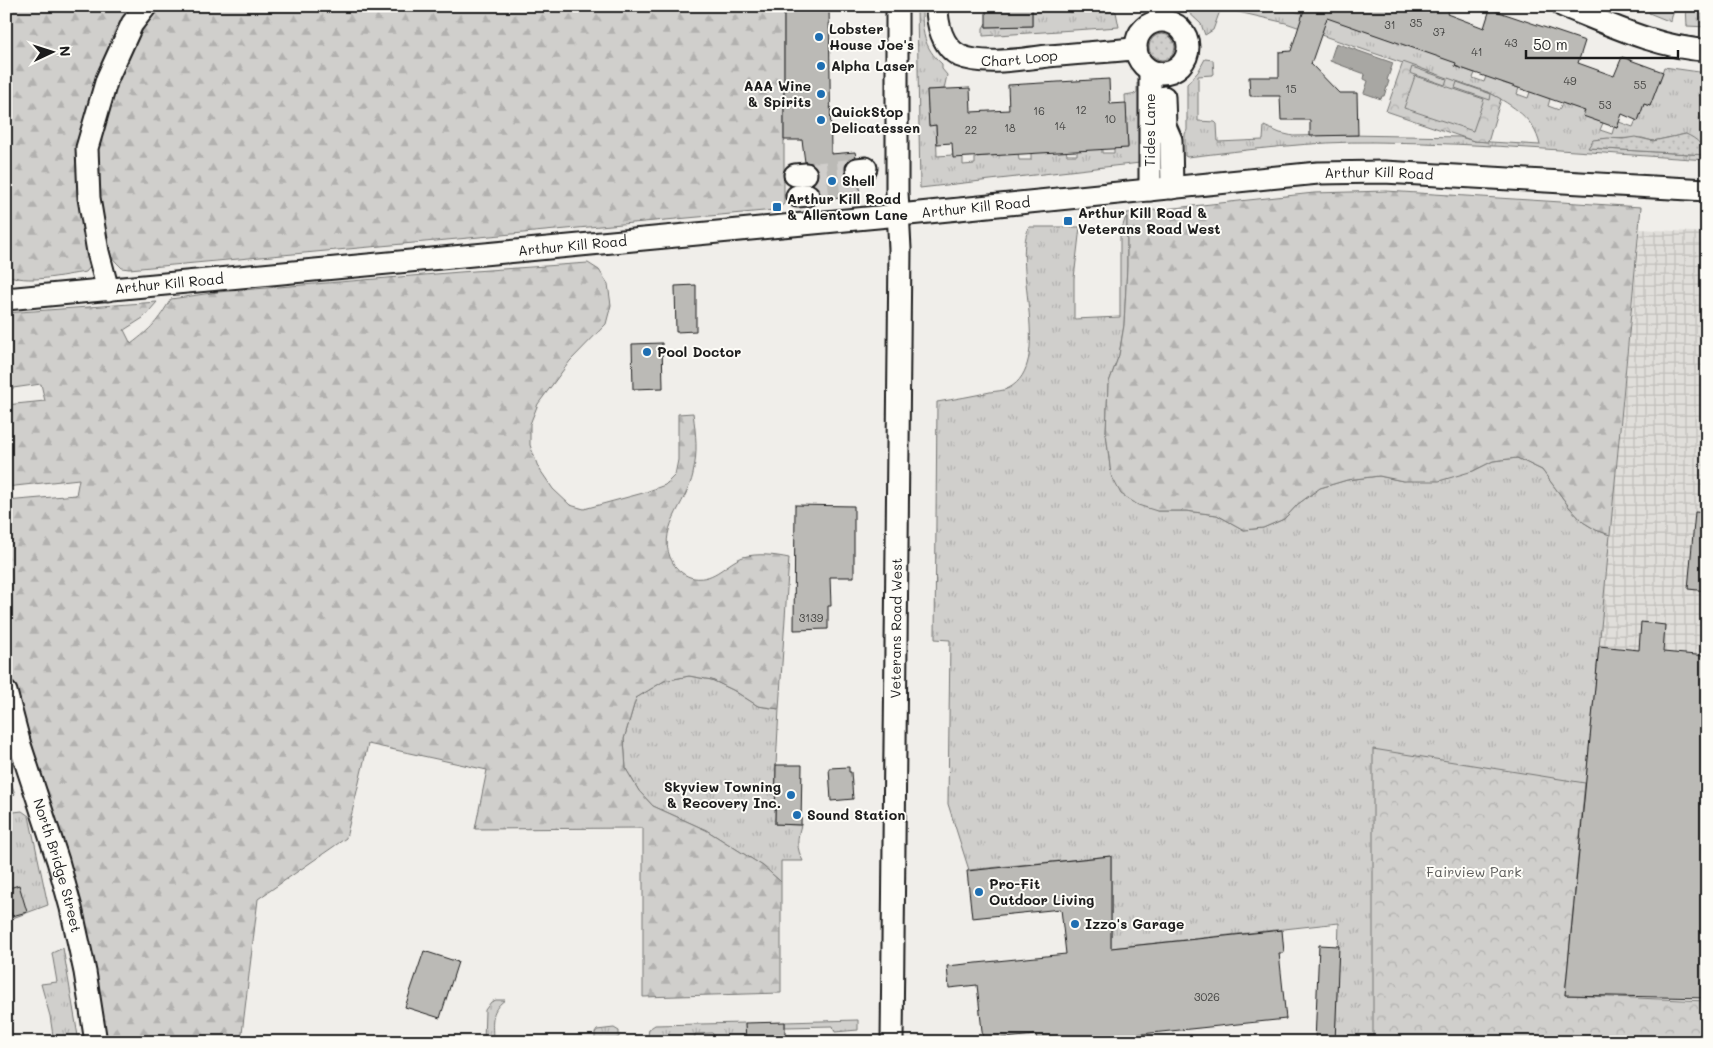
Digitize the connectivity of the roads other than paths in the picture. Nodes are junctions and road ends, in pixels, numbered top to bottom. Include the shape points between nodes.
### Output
1 (146, 6) edge
2 (897, 6) edge
3 (937, 6) edge
4 (1563, 6) edge
5 (1164, 13) edge
6 (1136, 49) junction
7 (1707, 50) edge
8 (1163, 71) junction
9 (1172, 188) junction
10 (1150, 190) junction
11 (1707, 190) edge
12 (899, 215) junction
13 (108, 290) junction
14 (6, 299) edge
15 (6, 692) edge
16 (96, 1042) edge
17 (892, 1042) edge

1 - 13 street via 132,24 107,79 87,148 89,198
2 - 12 street, Veterans Road West
3 - 6 street, Chart Loop via 938,25 944,40 959,55 971,59 1018,59
4 - 7 street via 1656,41
5 - 6 street, Tides Lane via 1142,29
5 - 8 street, Tides Lane via 1185,34 1188,50 1185,58
6 - 8 street via 1143,66
8 - 9 street, Tides Lane via 1176,126 1171,140
8 - 10 street, Tides Lane
9 - 10 street, Arthur Kill Road
9 - 11 street, Arthur Kill Road via 1318,173 1384,172
10 - 12 street, Arthur Kill Road
12 - 13 street, Arthur Kill Road
12 - 17 street, Veterans Road West
13 - 14 street, Arthur Kill Road
15 - 16 street, North Bridge Street via 71,908

